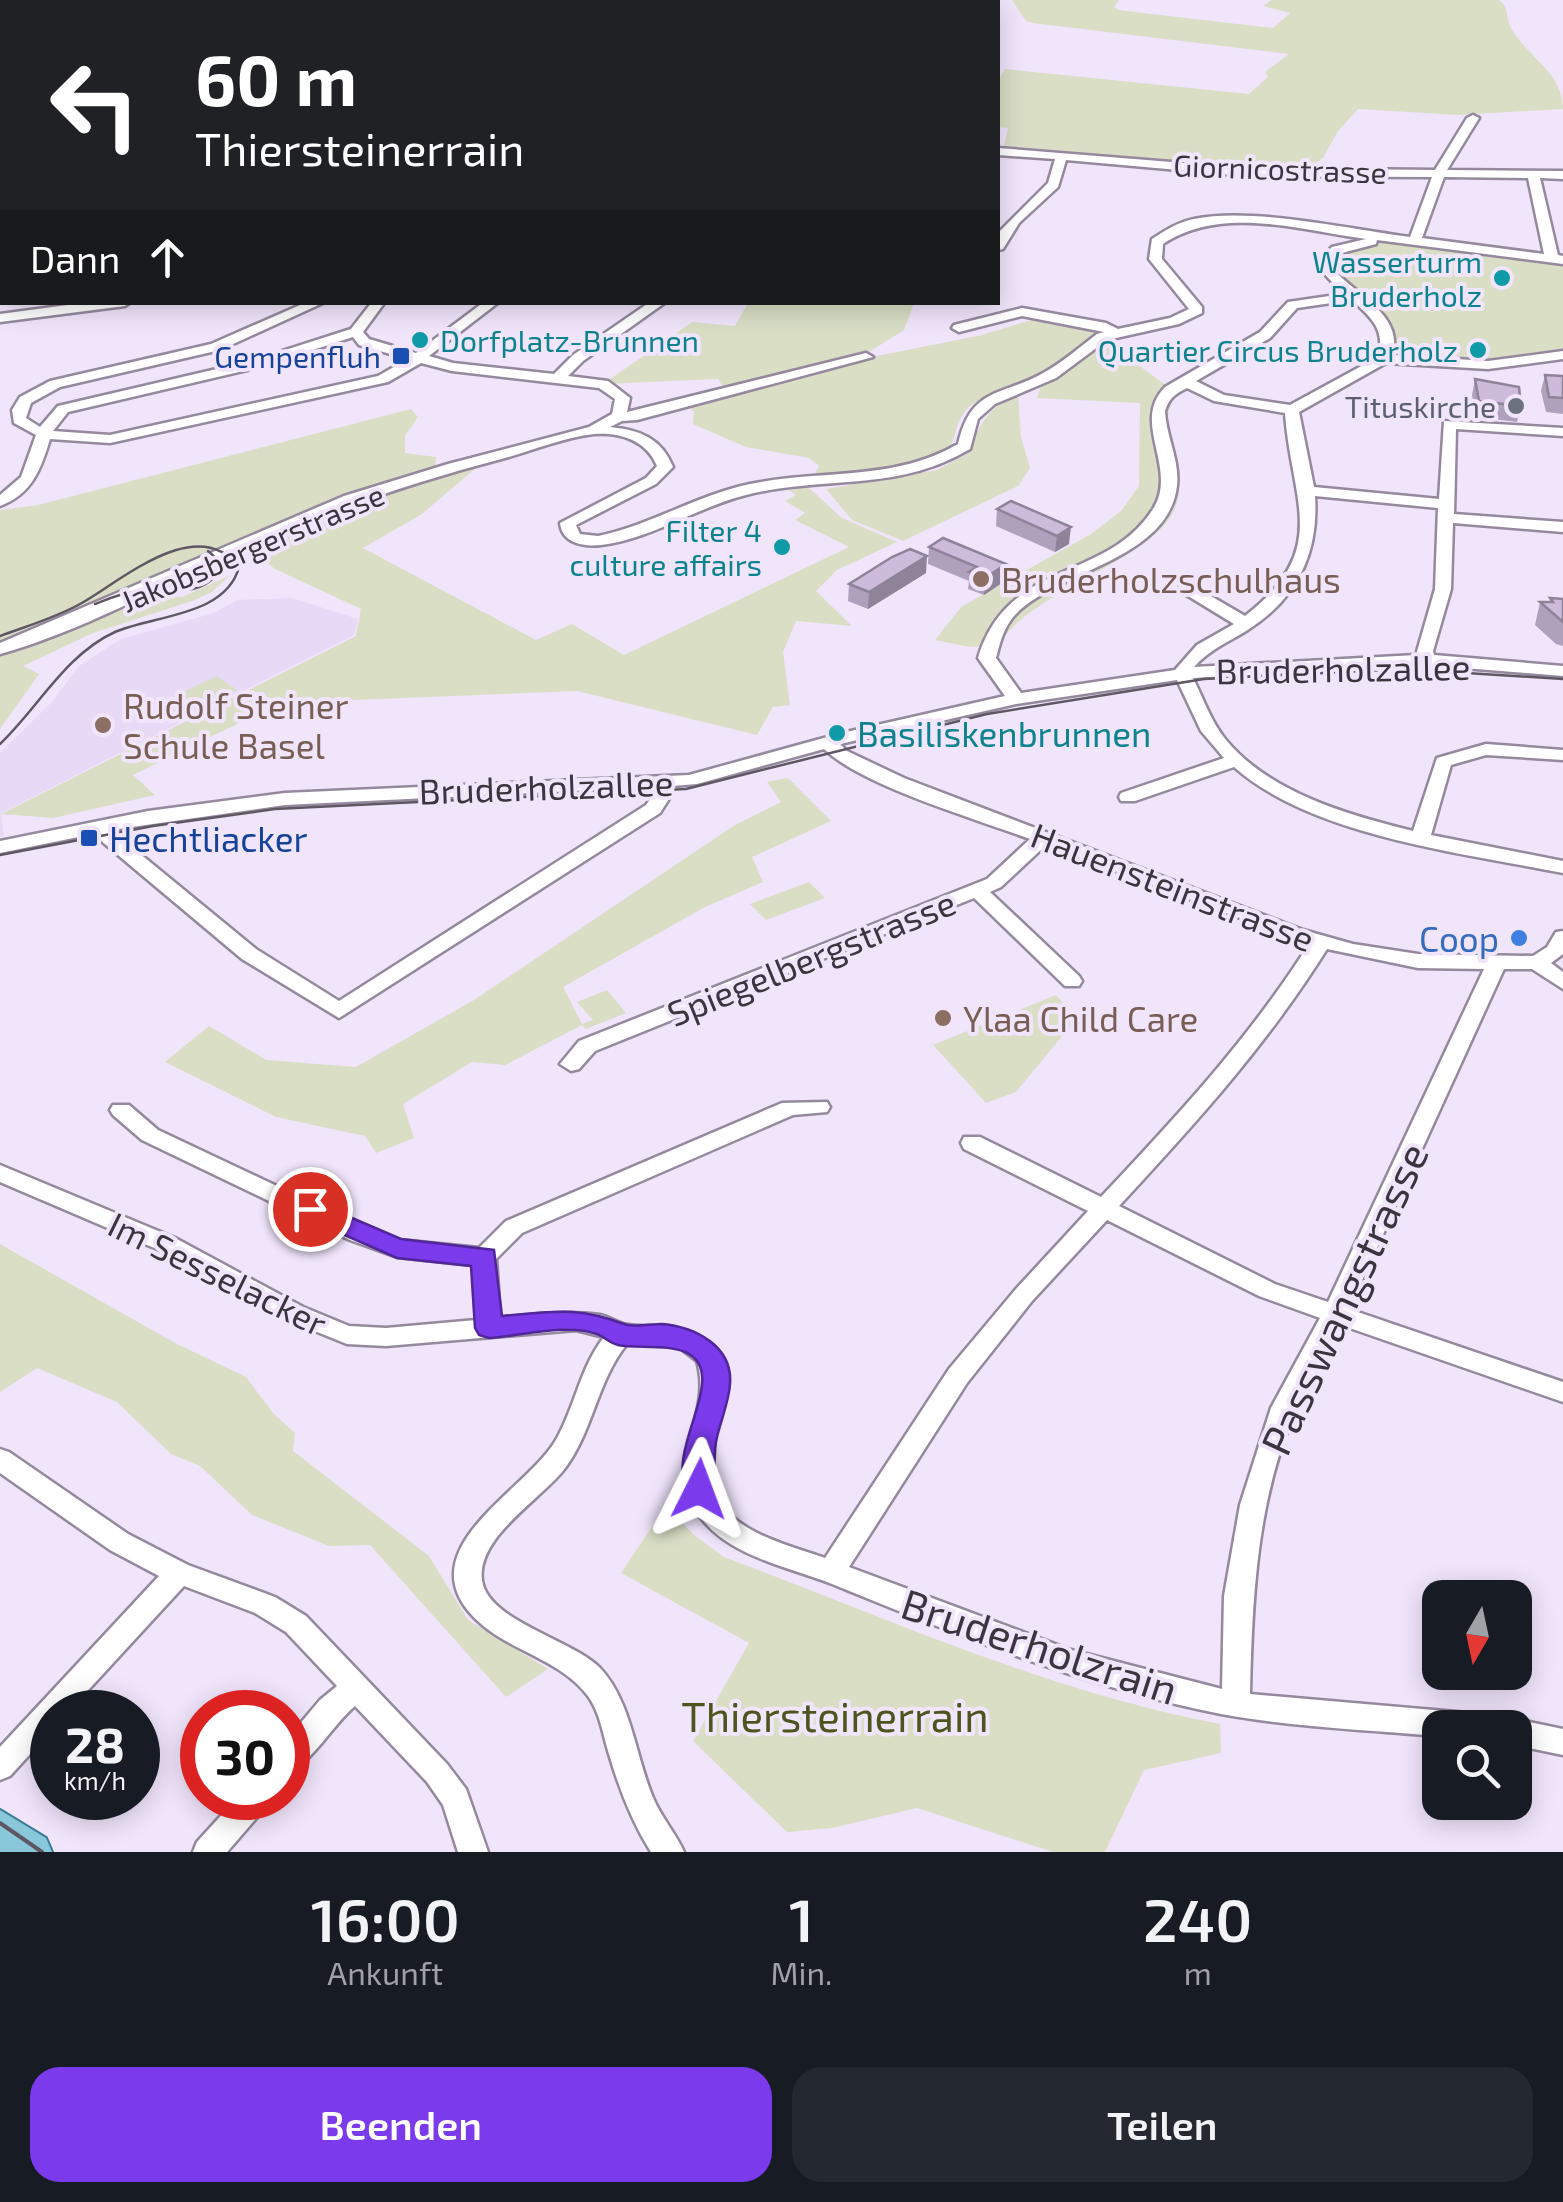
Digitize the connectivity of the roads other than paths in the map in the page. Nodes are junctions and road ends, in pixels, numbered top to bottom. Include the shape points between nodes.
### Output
1 (1472, 118) dead end
2 (1000, 151) edge
3 (1062, 154) junction
4 (1440, 172) junction
5 (1533, 174) junction
6 (1563, 175) edge
7 (1544, 219) junction
8 (1563, 220) edge
9 (1001, 225) edge
10 (1387, 237) junction
11 (1415, 241) junction
12 (1558, 259) edge
13 (1354, 296) junction
14 (102, 305) edge
15 (312, 305) edge
16 (377, 305) edge
17 (490, 305) edge
18 (656, 305) edge
19 (0, 318) edge
20 (959, 328) dead end
21 (356, 332) junction
22 (1114, 332) junction
23 (1563, 355) edge
24 (866, 357) dead end
25 (1384, 359) junction
26 (416, 360) junction
27 (559, 377) junction
28 (1187, 383) junction
29 (1292, 410) junction
30 (619, 416) junction
31 (594, 430) junction
32 (1563, 432) edge
33 (43, 433) junction
34 (1307, 491) junction
35 (0, 500) edge
36 (1447, 511) junction
37 (1563, 528) edge
38 (1186, 588) dead end
39 (1246, 624) junction
40 (0, 649) edge
41 (1426, 660) junction
42 (1563, 671) edge
43 (1182, 673) junction
44 (1016, 699) junction
45 (827, 742) junction
46 (1563, 755) edge
47 (1237, 760) junction
48 (663, 783) junction
49 (1128, 797) dead end
50 (96, 827) junction
51 (1420, 836) junction
52 (1044, 837) junction
53 (0, 846) edge
54 (1563, 867) edge
55 (978, 890) junction
56 (1563, 937) edge
57 (1321, 942) junction
58 (1536, 963) junction
59 (1496, 965) junction
60 (1072, 981) dead end
61 (1563, 982) edge
62 (571, 1064) dead end
63 (819, 1107) dead end
64 (121, 1110) dead end
65 (972, 1143) dead end
66 (0, 1173) edge
67 (1103, 1209) junction
68 (484, 1257) junction
69 (1334, 1316) junction
70 (489, 1328) junction
71 (620, 1335) junction
72 (1563, 1392) edge
73 (0, 1459) edge
74 (179, 1572) junction
75 (832, 1572) junction
76 (356, 1688) junction
77 (1236, 1704) junction
78 (1422, 1722) edge
79 (310, 1733) edge
80 (1532, 1736) edge
81 (1563, 1742) edge
82 (0, 1767) edge
83 (235, 1820) edge
84 (0, 1829) edge
85 (32, 1852) edge
86 (208, 1852) edge
87 (472, 1852) edge
88 (670, 1852) edge

1 - 4 street
2 - 3 street, Giornicostrasse
3 - 4 street, Giornicostrasse via 1246,172
3 - 9 street via 1055,186
4 - 5 street, Giornicostrasse
4 - 11 street
5 - 6 street, Giornicostrasse
5 - 7 street
7 - 8 street
7 - 12 street
10 - 11 street
10 - 13 street via 1337,250 1328,259 1333,278
10 - 22 street via 1243,219 1178,228 1157,242 1155,259 1197,310
11 - 12 street
13 - 25 street via 1389,334
13 - 28 street via 1293,305 1265,335
14 - 19 street
15 - 33 street via 215,347 35,392 18,410 19,420
16 - 21 street
17 - 26 street
18 - 27 street
20 - 22 street via 1022,312
21 - 26 street via 364,342
21 - 33 street via 255,364 80,403 54,414
22 - 31 street via 1051,375 978,409 965,446 930,465 752,489 598,541 575,538 568,523 651,481 665,467 649,440
23 - 25 street via 1488,365
24 - 30 street, Jakobsbergerstrasse
25 - 29 street
26 - 27 street
26 - 33 street via 383,379 166,429 82,440
27 - 30 street via 616,390 624,406
28 - 29 street via 1223,398
28 - 44 street via 1172,387 1157,408 1170,482 1156,518 1119,550 1013,607 989,637 987,658
29 - 34 street
30 - 31 street, Jakobsbergerstrasse
31 - 40 street, Jakobsbergerstrasse via 334,506
32 - 36 street via 1450,424
33 - 35 street via 32,472
34 - 36 street
34 - 39 street via 1306,554 1286,586
36 - 37 street
36 - 41 street via 1443,589
38 - 39 street
39 - 43 street via 1194,652
41 - 42 street, Bruderholzallee
41 - 43 street, Bruderholzallee
43 - 44 street, Bruderholzallee
43 - 47 street via 1220,746
44 - 45 street, Bruderholzallee
45 - 48 street, Bruderholzallee
45 - 52 street, Hauensteinstrasse via 897,782
46 - 51 street via 1459,752 1443,762
47 - 49 street
47 - 51 street via 1274,788 1327,812
48 - 50 street, Bruderholzallee via 304,797
48 - 50 street via 653,809 339,1012 249,954
50 - 53 street, Bruderholzallee
51 - 54 street
52 - 55 street, Spiegelbergstrasse via 1010,872
52 - 57 street, Hauensteinstrasse
55 - 60 street
55 - 62 street, Spiegelbergstrasse via 588,1046
56 - 58 street
57 - 59 street, Hauensteinstrasse via 1418,962
57 - 67 street via 1220,1083
58 - 59 street, Hauensteinstrasse
58 - 61 street
59 - 69 street, Passwangstrasse
63 - 68 street via 790,1108 539,1215
64 - 68 street via 150,1136 358,1234 397,1248
65 - 67 street
66 - 70 street, Im Sesselacker via 167,1244 334,1331 386,1337
67 - 69 street
67 - 75 street via 958,1376
68 - 70 street
69 - 72 street
69 - 77 street, Passwangstrasse via 1284,1408 1254,1505 1238,1596
70 - 71 street, Im Sesselacker via 576,1320
71 - 75 street via 683,1338 710,1356 716,1392 696,1470 706,1504 736,1533
71 - 88 street via 598,1362 559,1458 478,1542 468,1562 469,1581 486,1612 565,1657 601,1691 632,1783
73 - 74 street via 119,1542
74 - 76 street via 296,1624
74 - 82 street
75 - 77 street, Bruderholzrain via 1091,1670
76 - 79 street
76 - 87 street via 437,1773 456,1800
77 - 78 street, Bruderholzrain
80 - 81 street
83 - 86 street
84 - 85 main road

